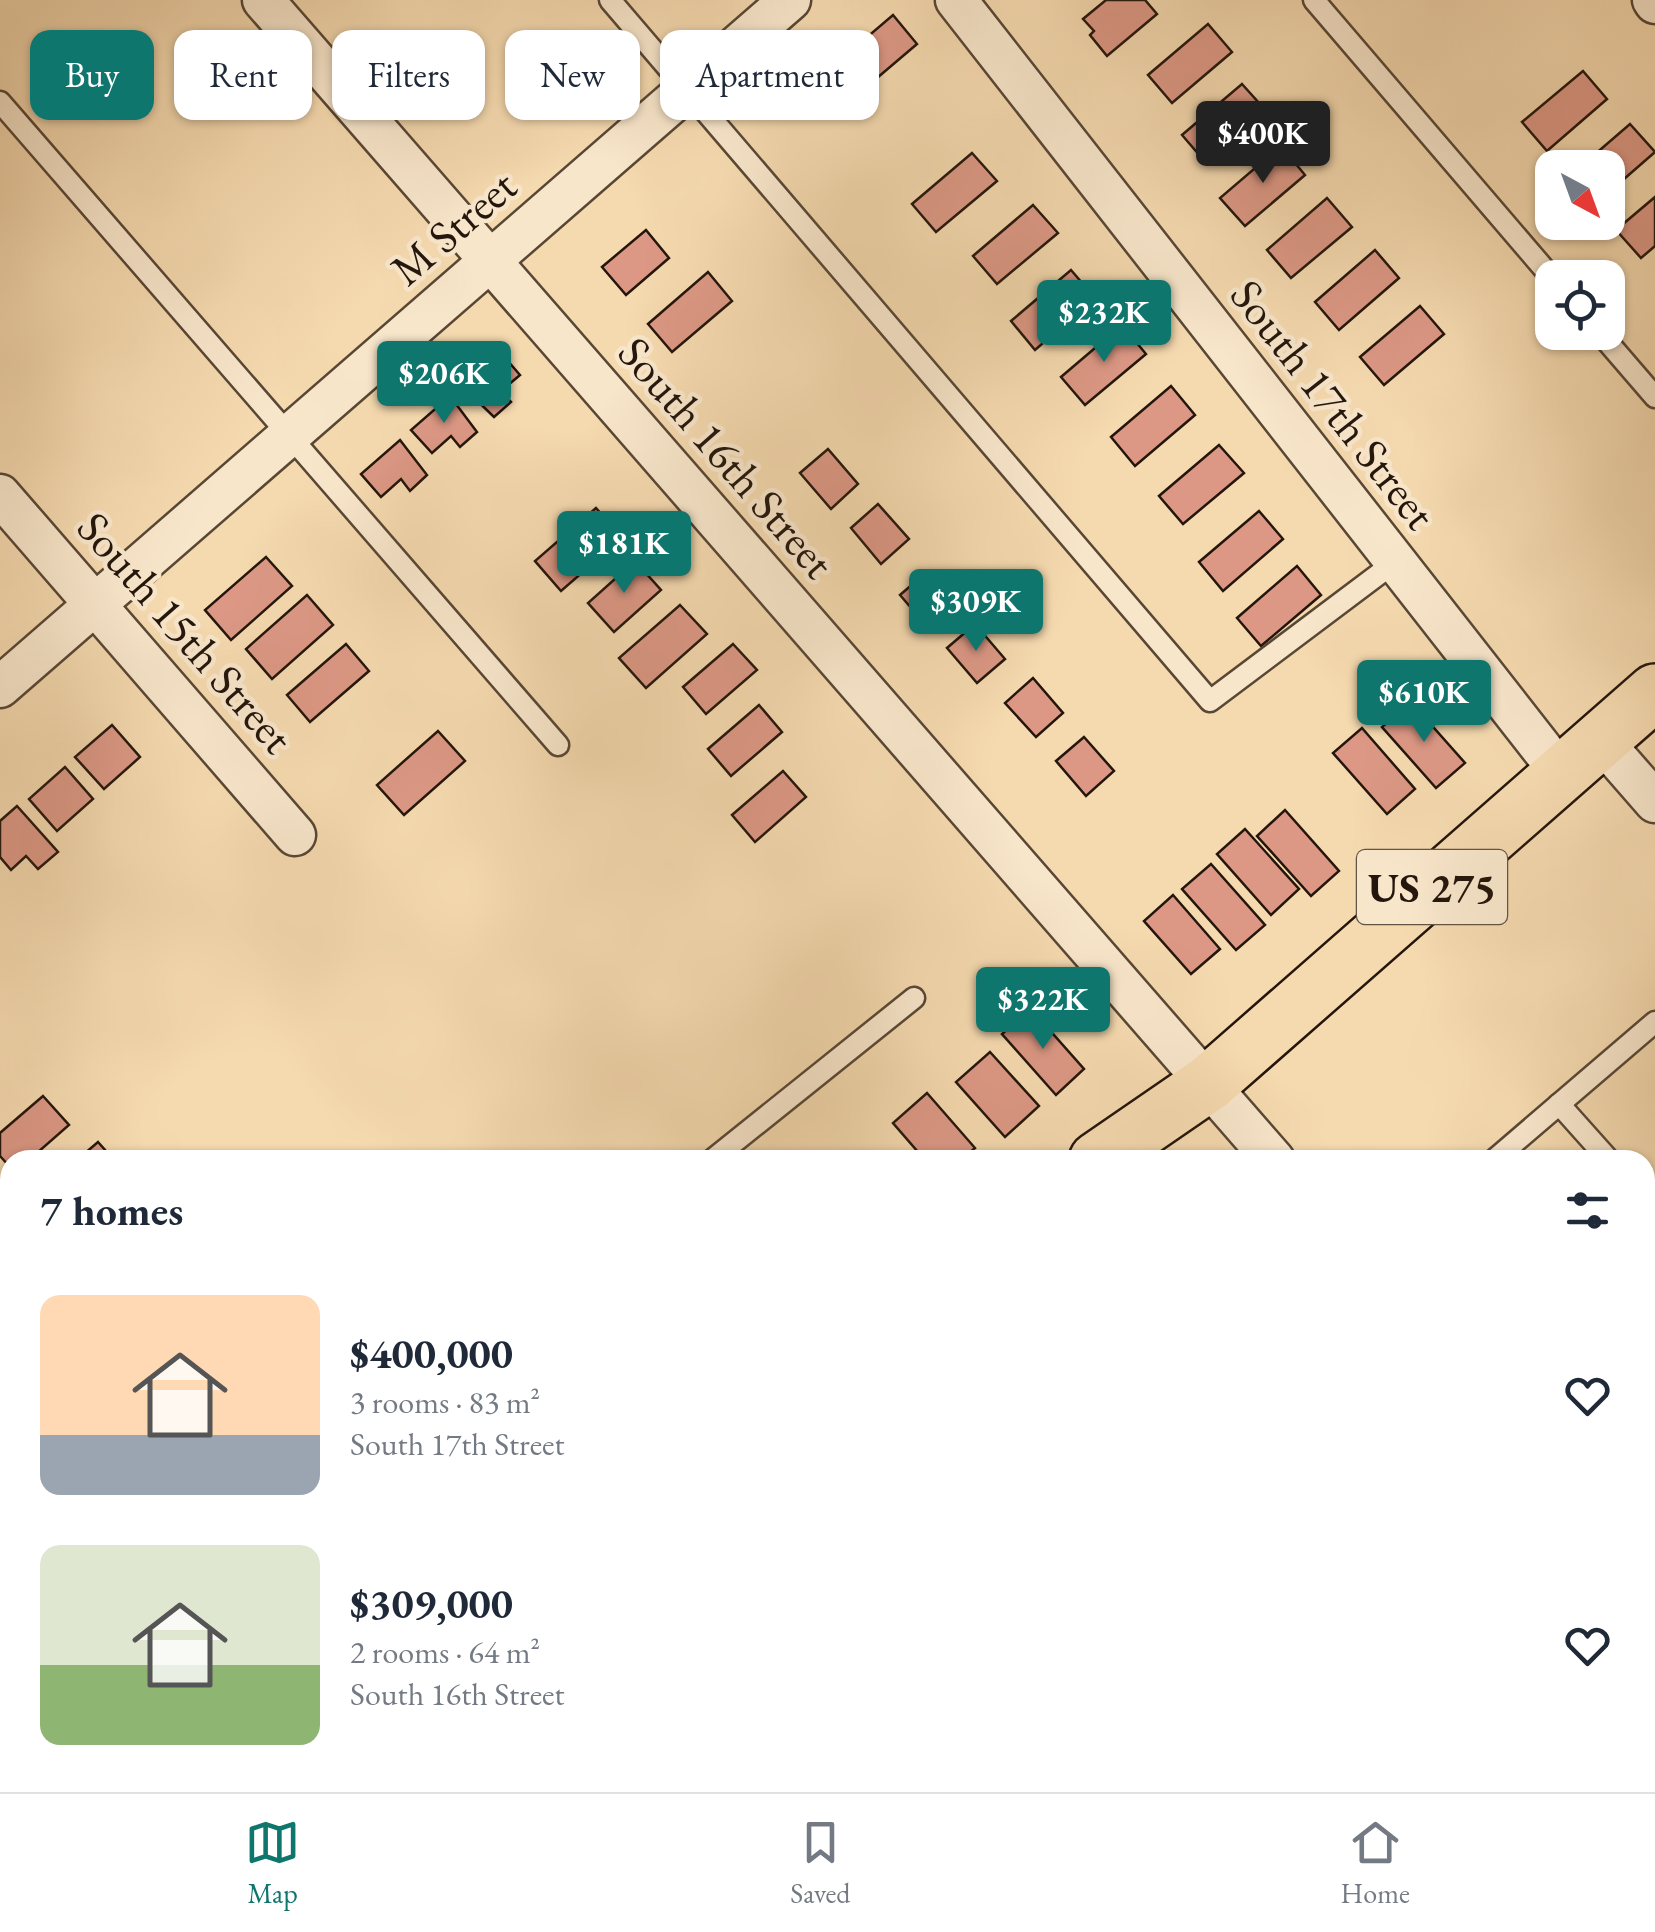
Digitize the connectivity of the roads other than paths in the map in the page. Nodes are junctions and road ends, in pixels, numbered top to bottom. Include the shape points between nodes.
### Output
1 (263, 0) edge
2 (610, 0) edge
3 (790, 0) edge
4 (956, 0) edge
5 (1314, 0) edge
6 (756, 30) edge
7 (660, 57) edge
8 (0, 102) edge
9 (660, 113) edge
10 (714, 120) edge
11 (1537, 260) edge
12 (490, 261) junction
13 (1615, 350) edge
14 (1655, 397) edge
15 (291, 434) junction
16 (0, 495) edge
17 (1395, 562) junction
18 (96, 604) junction
19 (0, 687) edge
20 (1655, 692) edge
21 (558, 745) dead end
22 (1581, 756) junction
23 (1655, 802) edge
24 (296, 835) dead end
25 (914, 998) dead end
26 (1655, 1022) edge
27 (1209, 1083) junction
28 (1559, 1104) junction
29 (724, 1150) edge
30 (1112, 1150) edge
31 (1152, 1150) edge
32 (1266, 1150) edge
33 (1506, 1150) edge
34 (1600, 1150) edge

1 - 12 street, South 16th Street
2 - 7 lane
3 - 6 street, M Street
4 - 17 street, South 17th Street
5 - 11 lane
8 - 15 lane
9 - 12 street, M Street
10 - 17 lane via 1210,701
12 - 15 street, M Street
12 - 27 street, South 16th Street
13 - 14 lane
15 - 18 street, M Street
15 - 21 lane
16 - 18 street, South 15th Street
17 - 22 street, South 17th Street
18 - 19 street, M Street
18 - 24 street, South 15th Street
20 - 22 main road, US 275
22 - 23 street, South 17th Street
22 - 27 main road, US 275
25 - 29 lane
26 - 28 lane
27 - 30 main road, US 275
27 - 31 main road, US 275
27 - 32 street, South 16th Street
28 - 33 lane
28 - 34 lane

